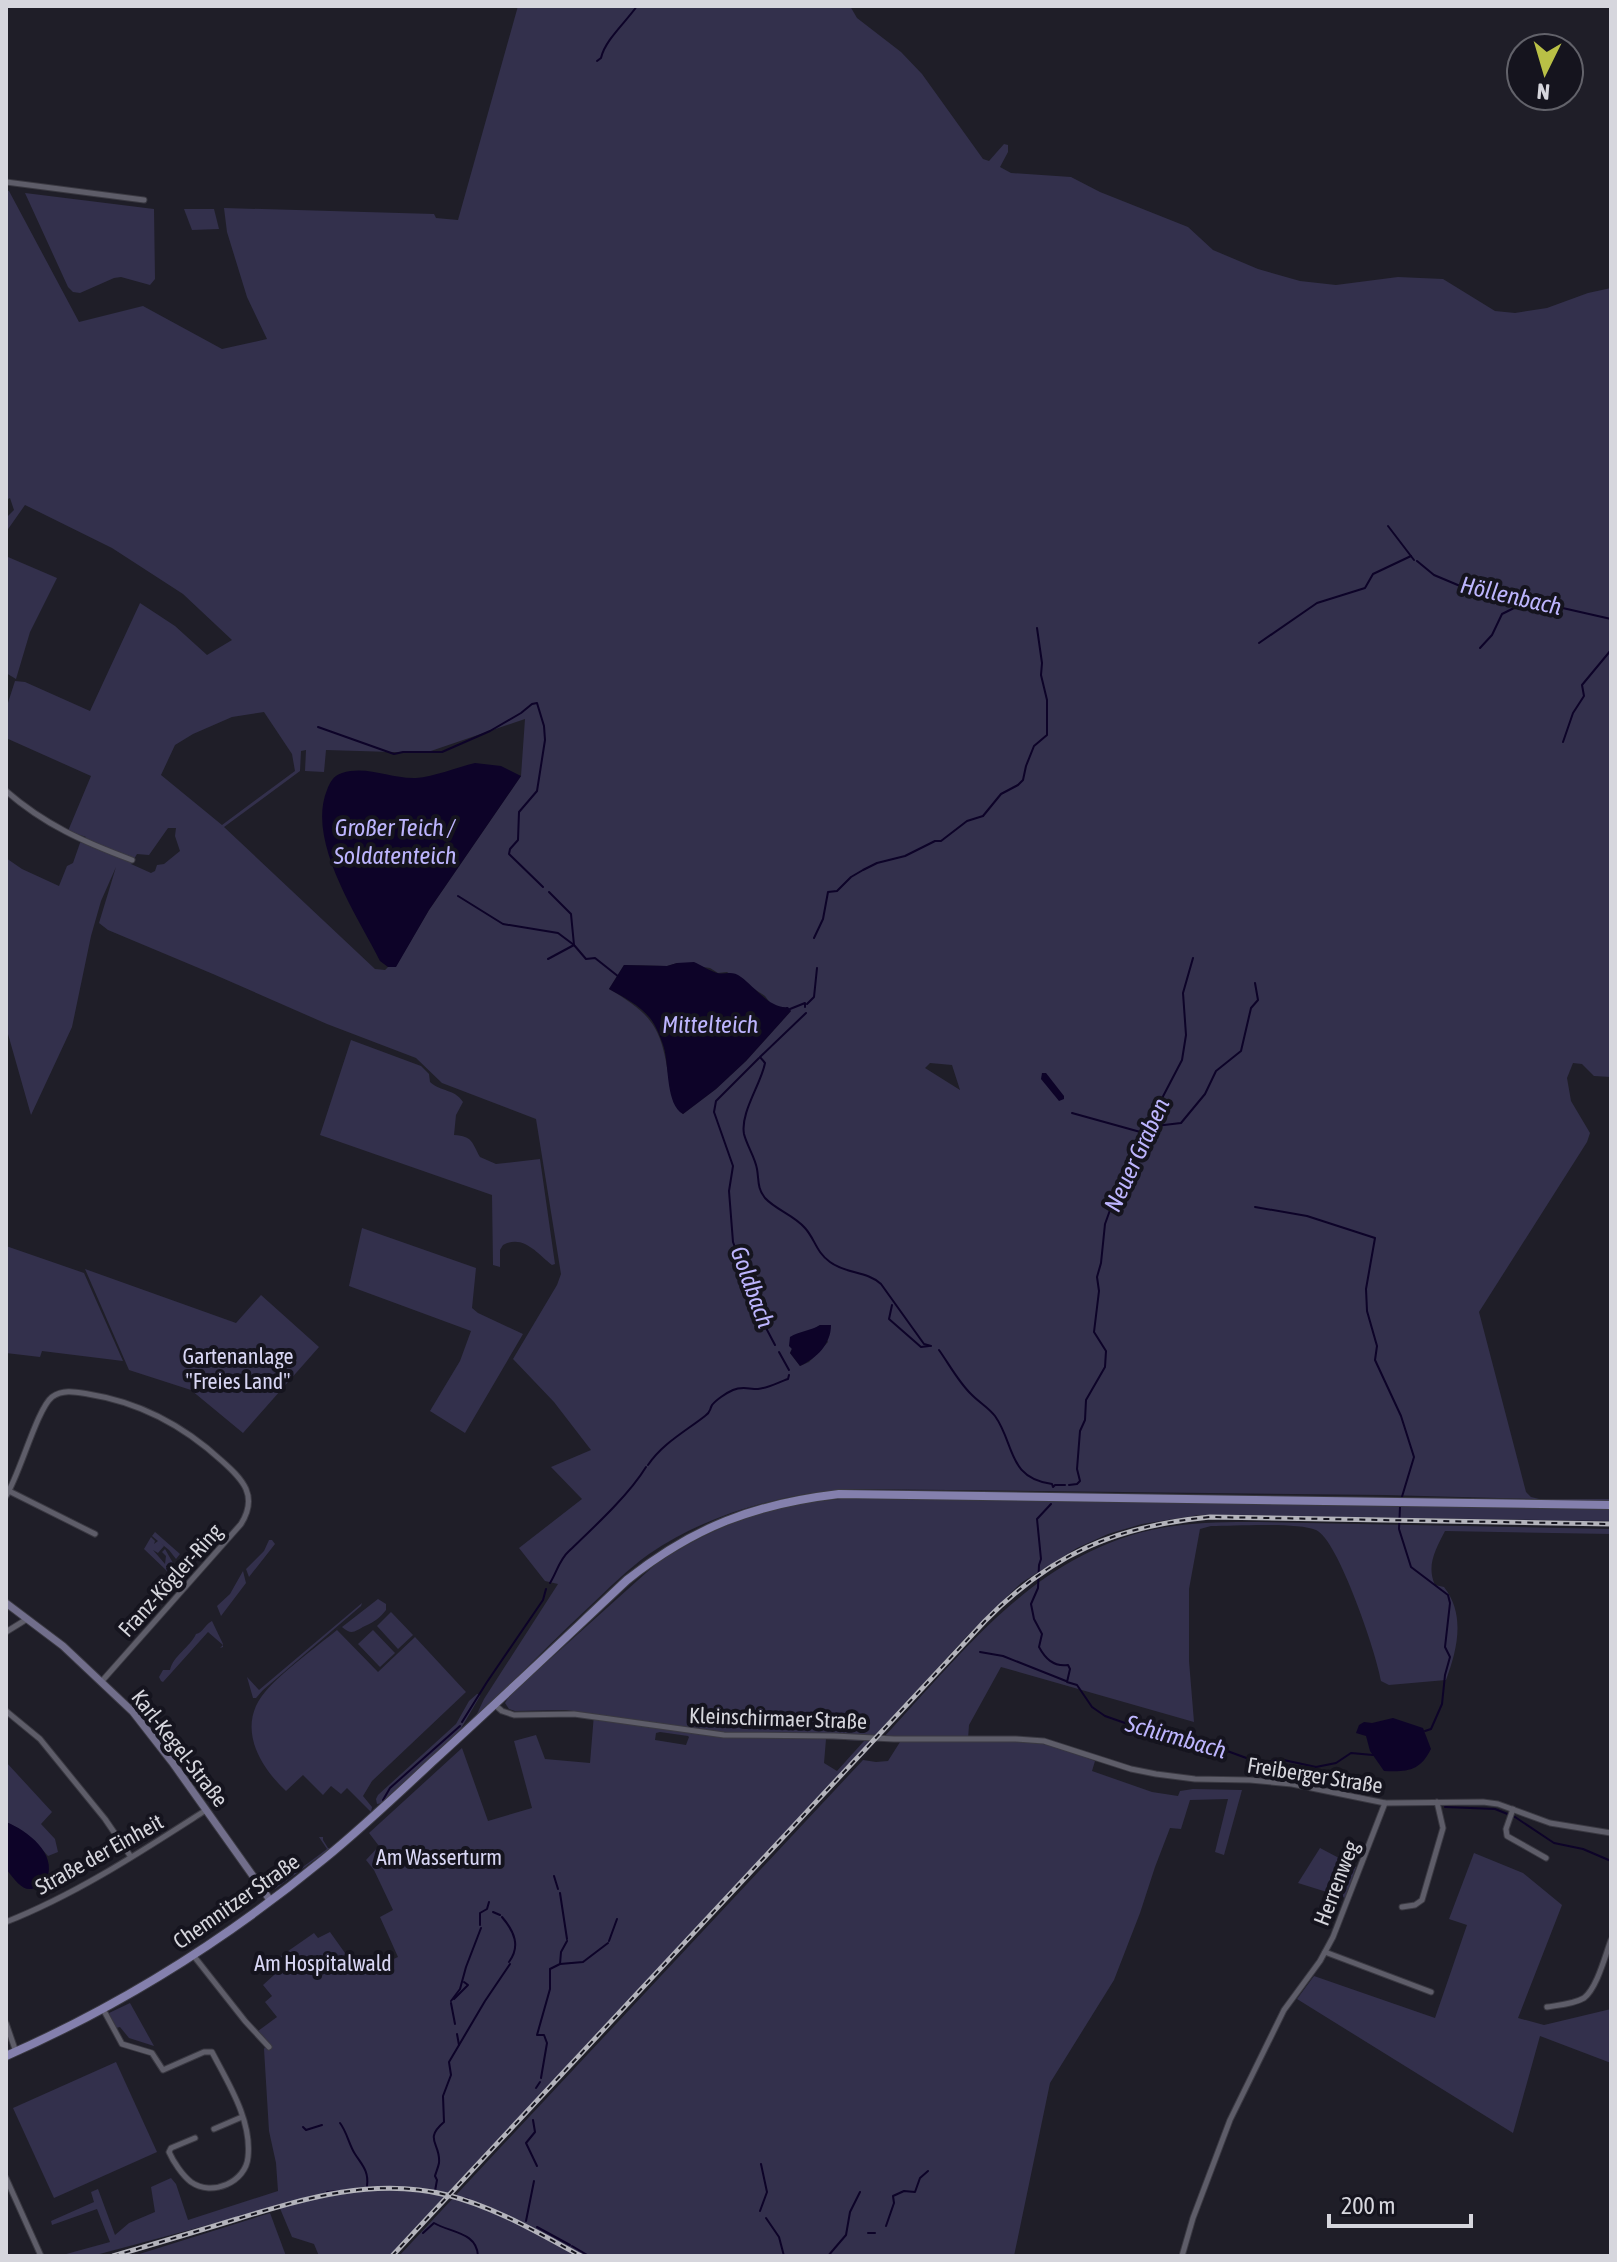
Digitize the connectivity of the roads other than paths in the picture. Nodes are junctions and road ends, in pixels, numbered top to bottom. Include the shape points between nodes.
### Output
1 (6, 182) edge
2 (144, 200) dead end
3 (6, 791) edge
4 (132, 860) dead end
5 (8, 1494) edge
6 (1611, 1505) edge
7 (95, 1534) dead end
8 (6, 1603) edge
9 (27, 1619) junction
10 (6, 1632) edge
11 (102, 1681) junction
12 (495, 1705) junction
13 (6, 1711) edge
14 (968, 1738) joint
15 (1437, 1802) junction
16 (1385, 1803) junction
17 (206, 1810) junction
18 (1511, 1813) junction
19 (1611, 1833) edge
20 (131, 1857) junction
21 (1546, 1858) dead end
22 (270, 1900) junction
23 (1402, 1907) dead end
24 (6, 1922) edge
25 (1611, 1940) edge
26 (1325, 1952) junction
27 (193, 1954) junction
28 (1431, 1992) dead end
29 (1547, 2007) dead end
30 (103, 2009) junction
31 (6, 2023) edge
32 (269, 2047) dead end
33 (16, 2052) junction
34 (6, 2056) edge
35 (242, 2117) junction
36 (214, 2129) dead end
37 (195, 2138) dead end
38 (6, 2178) edge
39 (41, 2256) edge
40 (1182, 2256) edge

1 - 2 street
3 - 4 street via 58,829
5 - 7 street, Franz-Kögler-Ring
5 - 11 street, Franz-Kögler-Ring via 44,1407 55,1395 72,1391 126,1402 160,1416 217,1457 244,1486 248,1503 241,1524
6 - 12 main road, Chemnitzer Straße via 869,1493 800,1499 730,1518 649,1563
8 - 9 street, Karl-Kegel-Straße
9 - 10 street
9 - 11 street, Karl-Kegel-Straße
11 - 17 street, Karl-Kegel-Straße via 143,1724
12 - 14 street, Kleinschirmaer Straße via 514,1715 574,1714 724,1735
12 - 22 main road, Chemnitzer Straße via 327,1857
13 - 20 street via 40,1739
14 - 16 street, Freiberger Straße via 1044,1741 1156,1774 1292,1784
15 - 16 street, Freiberger Straße
15 - 18 street, Freiberger Straße via 1483,1802
15 - 23 street via 1443,1828 1422,1900
16 - 26 street, Herrenweg
17 - 20 street, Straße der Einheit
17 - 22 street, Karl-Kegel-Straße
18 - 19 street, Freiberger Straße
18 - 21 street via 1507,1836
20 - 24 street, Straße der Einheit
22 - 27 main road, Chemnitzer Straße
25 - 29 street via 1589,1993
26 - 28 street
26 - 40 street, Herrenweg via 1284,2010 1230,2120
27 - 30 main road, Chemnitzer Straße
27 - 32 street
30 - 33 main road, Chemnitzer Straße
30 - 35 street via 122,2044 152,2053 163,2070 212,2052
31 - 33 street
33 - 34 main road, Chemnitzer Straße
35 - 36 street
35 - 37 street via 247,2163 237,2179 223,2187 191,2182 169,2154 171,2148
38 - 39 street

